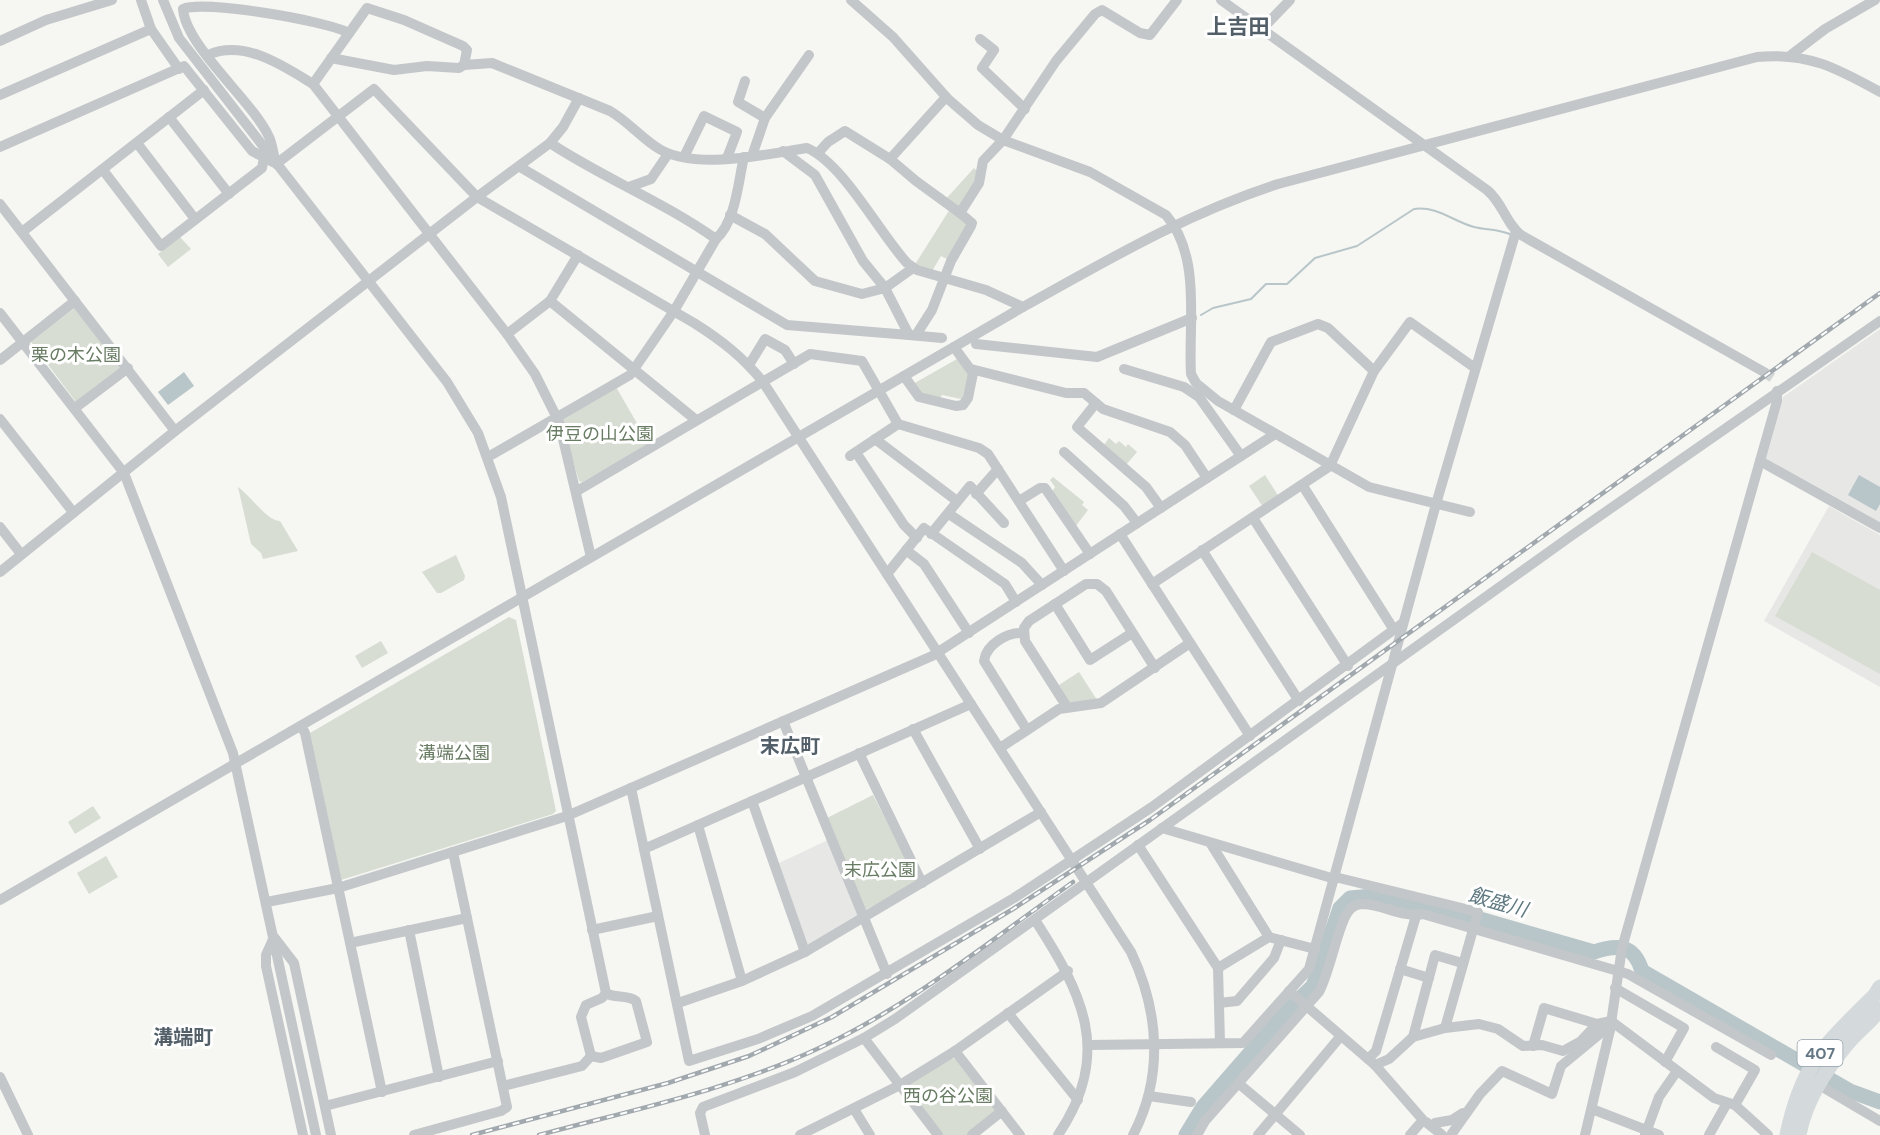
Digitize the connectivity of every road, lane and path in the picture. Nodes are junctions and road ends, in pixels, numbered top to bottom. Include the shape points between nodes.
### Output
1 (112, 0) edge
2 (141, 0) edge
3 (163, 0) edge
4 (851, 0) edge
5 (1177, 0) edge
6 (1221, 0) edge
7 (1290, 0) edge
8 (1875, 0) edge
9 (1263, 28) junction
10 (151, 29) junction
11 (349, 33) junction
12 (980, 39) dead end
13 (0, 41) edge
14 (809, 55) dead end
15 (1791, 55) junction
16 (208, 56) junction
17 (331, 58) junction
18 (464, 66) junction
19 (179, 69) junction
20 (745, 81) dead end
21 (313, 84) junction
22 (204, 90) junction
23 (1880, 92) edge
24 (0, 95) edge
25 (946, 97) junction
26 (579, 98) junction
27 (1025, 109) junction
28 (337, 116) junction
29 (169, 117) junction
30 (765, 118) junction
31 (1002, 140) junction
32 (137, 143) junction
33 (550, 143) junction
34 (1423, 144) junction
35 (0, 146) edge
36 (783, 151) junction
37 (818, 153) junction
38 (668, 154) junction
39 (748, 156) junction
40 (684, 157) junction
41 (264, 158) junction
42 (727, 158) junction
43 (890, 159) junction
44 (276, 164) junction
45 (520, 167) junction
46 (103, 170) junction
47 (629, 187) junction
48 (229, 194) junction
49 (477, 197) junction
50 (0, 204) edge
51 (960, 213) junction
52 (730, 215) junction
53 (195, 219) junction
54 (1175, 225) junction
55 (1516, 231) junction
56 (22, 232) junction
57 (429, 235) junction
58 (716, 239) junction
59 (578, 255) junction
60 (913, 268) junction
61 (697, 271) junction
62 (944, 278) junction
63 (369, 282) junction
64 (885, 288) junction
65 (75, 301) junction
66 (550, 301) junction
67 (1023, 307) junction
68 (674, 311) junction
69 (0, 313) edge
70 (1192, 318) junction
71 (1880, 321) edge
72 (507, 334) junction
73 (912, 335) junction
74 (942, 339) dead end
75 (23, 342) junction
76 (976, 344) dead end
77 (954, 347) junction
78 (0, 360) edge
79 (794, 364) junction
80 (749, 365) junction
81 (128, 368) junction
82 (1475, 368) junction
83 (971, 369) junction
84 (1124, 369) dead end
85 (635, 370) junction
86 (1374, 371) junction
87 (1764, 372) tunnel mouth
88 (904, 376) junction
89 (763, 382) junction
90 (1779, 386) junction
91 (878, 391) junction
92 (1096, 403) junction
93 (75, 408) junction
94 (1234, 410) junction
95 (556, 418) junction
96 (0, 419) edge
97 (696, 420) junction
98 (898, 424) junction
99 (175, 431) junction
100 (1275, 434) junction
101 (798, 438) junction
102 (874, 439) junction
103 (1064, 452) dead end
104 (1241, 456) junction
105 (488, 457) junction
106 (1760, 461) junction
107 (1330, 466) junction
108 (998, 469) junction
109 (124, 472) junction
110 (1207, 478) junction
111 (1303, 486) junction
112 (577, 490) junction
113 (976, 494) junction
114 (957, 501) junction
115 (1019, 501) junction
116 (1436, 504) junction
117 (1161, 508) junction
118 (73, 512) junction
119 (1470, 512) dead end
120 (949, 514) junction
121 (1253, 518) junction
122 (1004, 523) dead end
123 (1137, 523) junction
124 (0, 527) edge
125 (1880, 528) edge
126 (931, 534) junction
127 (1120, 534) junction
128 (917, 538) junction
129 (906, 550) junction
130 (1202, 550) junction
131 (21, 554) junction
132 (1090, 554) junction
133 (591, 557) junction
134 (1064, 571) junction
135 (0, 572) edge
136 (887, 574) junction
137 (1152, 584) junction
138 (1042, 585) junction
139 (520, 598) junction
140 (1016, 602) junction
141 (1055, 604) junction
142 (1399, 627) junction
143 (969, 633) junction
144 (1023, 633) junction
145 (1132, 633) junction
146 (1190, 643) junction
147 (937, 652) junction
148 (1393, 663) junction
149 (1348, 666) junction
150 (1155, 668) junction
151 (1299, 702) junction
152 (971, 704) junction
153 (1067, 707) junction
154 (783, 721) junction
155 (301, 726) junction
156 (913, 729) junction
157 (1027, 730) junction
158 (1250, 736) junction
159 (1000, 748) junction
160 (859, 753) junction
161 (237, 762) junction
162 (806, 777) junction
163 (631, 788) junction
164 (752, 801) junction
165 (1041, 812) junction
166 (567, 816) junction
167 (698, 825) junction
168 (1162, 828) junction
169 (1211, 844) junction
170 (1138, 845) junction
171 (644, 849) junction
172 (980, 849) junction
173 (453, 852) junction
174 (1073, 861) junction
175 (1335, 878) junction
176 (922, 883) junction
177 (1087, 883) junction
178 (338, 888) junction
179 (0, 900) edge
180 (267, 902) junction
181 (658, 916) junction
182 (1416, 916) junction
183 (864, 917) junction
184 (467, 918) junction
185 (1035, 920) junction
186 (1473, 929) junction
187 (409, 930) junction
188 (592, 930) junction
189 (274, 937) junction
190 (1269, 937) junction
191 (1281, 940) junction
192 (350, 943) junction
193 (1315, 949) junction
194 (805, 952) junction
195 (1462, 963) junction
196 (1218, 968) junction
197 (1400, 969) junction
198 (1618, 969) junction
199 (1068, 971) junction
200 (886, 974) junction
201 (1429, 978) junction
202 (742, 981) junction
203 (1880, 987) edge
204 (1616, 988) junction
205 (606, 993) junction
206 (1291, 993) junction
207 (678, 1003) junction
208 (1219, 1003) junction
209 (1305, 1006) junction
210 (1880, 1009) edge
211 (1008, 1013) junction
212 (1597, 1024) junction
213 (1611, 1025) junction
214 (1444, 1028) junction
215 (1340, 1037) junction
216 (1413, 1037) junction
217 (864, 1038) junction
218 (1220, 1043) junction
219 (1155, 1044) junction
220 (1089, 1045) junction
221 (1533, 1046) junction
222 (1716, 1047) dead end
223 (955, 1051) junction
224 (1771, 1054) dead end
225 (591, 1056) junction
226 (498, 1061) junction
227 (1371, 1062) junction
228 (1665, 1062) junction
229 (1677, 1071) junction
230 (0, 1077) edge
231 (439, 1077) junction
232 (1238, 1083) junction
233 (900, 1085) junction
234 (1819, 1085) junction
235 (503, 1086) junction
236 (382, 1092) junction
237 (1149, 1096) junction
238 (1078, 1100) junction
239 (1191, 1102) dead end
240 (1731, 1104) junction
241 (325, 1106) junction
242 (854, 1109) junction
243 (1468, 1109) junction
244 (1592, 1109) junction
245 (1002, 1112) junction
246 (1274, 1113) junction
247 (1423, 1120) junction
248 (1880, 1121) edge
249 (1435, 1122) dead end
250 (1646, 1132) edge
251 (806, 1134) edge
252 (1136, 1134) edge
253 (28, 1135) edge
254 (303, 1135) edge
255 (316, 1135) edge
256 (331, 1135) edge
257 (414, 1135) edge
258 (705, 1135) edge
259 (870, 1135) edge
260 (938, 1135) edge
261 (972, 1135) edge
262 (1020, 1135) edge
263 (1058, 1135) edge
264 (1197, 1135) edge
265 (1258, 1135) edge
266 (1300, 1135) edge
267 (1410, 1135) edge
268 (1442, 1135) edge
269 (1450, 1135) edge
270 (1585, 1135) edge
271 (1659, 1135) edge
272 (1709, 1135) edge
273 (1768, 1135) edge
274 (1787, 1135) edge
275 (1799, 1135) edge

1 - 13 street via 46,20
2 - 10 street
3 - 44 street via 179,38
4 - 25 street via 897,40
5 - 27 street via 1150,35 1140,33 1106,10 1095,14 1056,61
6 - 9 street
7 - 9 street
8 - 15 street via 1825,29
9 - 34 street
10 - 19 street
10 - 24 street
11 - 16 street via 301,17 220,3 185,7 183,14
11 - 17 street
11 - 18 street via 371,7 464,46
12 - 27 street via 994,50 982,68
14 - 30 street
15 - 23 street via 1822,62
15 - 34 street via 1730,63
16 - 21 street via 219,50 238,50 277,61
16 - 44 street via 270,137
17 - 18 street via 394,70
17 - 21 street
18 - 26 street via 492,63
19 - 22 street via 184,66
19 - 35 street
20 - 30 street via 738,102
21 - 28 street
22 - 29 street
22 - 41 street via 252,151
25 - 31 street
25 - 43 street
26 - 33 street
26 - 38 street via 627,121
27 - 31 street
28 - 44 street
28 - 49 street via 374,89
28 - 57 street
29 - 32 street
29 - 48 street
30 - 39 street
31 - 51 street via 983,161 979,183
31 - 54 street via 1090,172 1158,209
32 - 46 street
32 - 53 street
33 - 45 street
33 - 47 street via 585,166
34 - 54 street via 1245,195
34 - 55 street via 1496,198
36 - 37 street via 807,148
36 - 39 street
36 - 64 street via 815,175 859,254
37 - 43 street via 844,131
37 - 60 street
38 - 40 street
38 - 47 street via 651,178
39 - 42 street
39 - 52 street
40 - 42 street
40 - 42 street via 704,116 737,132
41 - 44 street
41 - 48 street via 261,168
43 - 51 street
44 - 63 street
45 - 49 street
45 - 61 street
46 - 53 street via 161,246
46 - 56 street
47 - 58 street
48 - 53 street
49 - 57 street
49 - 59 street
50 - 56 street
51 - 62 street via 972,222
52 - 58 street via 723,233
52 - 64 street via 765,234 815,281 862,294
54 - 67 street
54 - 70 street via 1191,282
55 - 82 street
55 - 87 street
56 - 65 street
57 - 63 street
57 - 72 street
58 - 61 street
59 - 66 street
59 - 68 street
60 - 62 street
60 - 64 street
61 - 68 street
61 - 73 street via 787,325
62 - 67 street via 986,290
62 - 73 street via 932,310
63 - 99 street
63 - 105 street via 453,391
64 - 73 street
65 - 75 street
65 - 81 street
66 - 72 street
66 - 85 street
67 - 77 street
68 - 80 street via 720,339
68 - 85 street
69 - 75 street
70 - 76 street via 1097,357
70 - 94 street via 1192,378
71 - 90 street
72 - 95 street via 534,374
73 - 74 street
75 - 78 street
75 - 93 street
77 - 83 street
77 - 88 street
79 - 80 street via 785,350 765,339
79 - 89 street
79 - 91 street via 810,354 860,360
80 - 89 street
81 - 93 street
81 - 99 street
82 - 86 street via 1410,322
82 - 116 street
83 - 88 street via 968,398 960,406 919,397
83 - 92 street via 1066,393 1084,393
84 - 104 street via 1185,387 1199,397
85 - 95 street
85 - 97 street
86 - 94 street via 1328,328 1318,324 1270,342
86 - 107 street
88 - 91 street
89 - 97 street
89 - 101 street
90 - 106 street
90 - 148 street
91 - 98 street
91 - 101 street
92 - 110 street via 1103,409 1170,432
92 - 117 street via 1077,427 1146,487
93 - 109 street
94 - 100 street
95 - 105 street
95 - 112 street
96 - 118 street
97 - 112 street
98 - 102 street
98 - 108 street via 969,443 988,454
99 - 109 street
100 - 104 street
100 - 107 street
101 - 133 street
101 - 136 street
102 - 114 street
102 - 128 street via 853,455
103 - 123 street via 1124,506
104 - 110 street
105 - 139 street via 501,497
106 - 125 street
106 - 198 street
107 - 111 street
107 - 116 street via 1369,487
108 - 113 street
108 - 115 street
109 - 118 street
109 - 161 street
110 - 117 street
111 - 121 street
111 - 142 street
112 - 133 street
113 - 114 street via 970,486
113 - 122 street
114 - 120 street
115 - 132 street via 1045,488
115 - 134 street
116 - 119 street
116 - 142 street
117 - 123 street
118 - 131 street
120 - 126 street
120 - 138 street via 1022,563
121 - 130 street
121 - 149 street
123 - 127 street
124 - 131 street
126 - 128 street via 924,528
126 - 140 street via 1005,584
127 - 132 street
127 - 137 street
128 - 129 street
129 - 136 street
129 - 143 street via 924,564
130 - 137 street
130 - 151 street
131 - 135 street
132 - 134 street
133 - 139 street
134 - 138 street
136 - 147 street
137 - 146 street
138 - 140 street
139 - 155 street
139 - 166 street
140 - 143 street
141 - 144 street via 1029,621
141 - 145 street via 1086,585 1097,584 1106,591
141 - 145 street via 1090,660
142 - 148 street
142 - 149 street
143 - 147 street
144 - 153 street
144 - 157 street via 1013,633 990,647 984,661
145 - 150 street
146 - 150 street
146 - 158 street
147 - 152 street
147 - 154 street
148 - 168 street
148 - 175 street
149 - 151 street
150 - 153 street via 1101,703
151 - 158 street
152 - 156 street
152 - 159 street
153 - 157 street
154 - 162 street
154 - 163 street
155 - 161 street
155 - 178 street
156 - 160 street
156 - 172 street
157 - 159 street
158 - 174 street
159 - 165 street
160 - 162 street
160 - 176 street
161 - 179 street
161 - 180 street
162 - 164 street
162 - 183 street
163 - 166 street
163 - 171 street
164 - 167 street
164 - 194 street
165 - 172 street
165 - 174 street
166 - 173 street
166 - 188 street
167 - 171 street
167 - 202 street
168 - 169 street
168 - 170 street
169 - 175 street
169 - 190 street
170 - 177 street
170 - 196 street
171 - 181 street
172 - 176 street
173 - 178 street
173 - 184 street
174 - 177 street
174 - 200 street
175 - 186 street via 1478,912
175 - 193 street
176 - 183 street
177 - 185 street
177 - 219 street via 1142,976
178 - 180 street
178 - 192 street
180 - 189 street
181 - 188 street
181 - 207 street
182 - 186 street
182 - 197 street
182 - 209 street via 1363,904 1349,911 1325,981
183 - 194 street
183 - 200 street
184 - 187 street
184 - 226 street
185 - 199 street
185 - 217 street
186 - 195 street
186 - 198 street
187 - 192 street
187 - 231 street
188 - 205 street
189 - 241 street via 294,963
189 - 254 street via 266,966
189 - 255 street
190 - 191 street
190 - 196 street
191 - 193 street
191 - 208 street via 1274,958 1237,1001
192 - 236 street
193 - 206 street via 1309,969
194 - 202 street
195 - 201 street via 1435,955
195 - 214 street
196 - 208 street
197 - 201 street
197 - 227 street
198 - 204 street
198 - 224 street
199 - 211 street
199 - 220 street via 1083,1011
200 - 207 street via 812,1016 690,1061
201 - 216 street
202 - 207 street
203 - 274 highway, 407 via 1816,1058 1795,1100
204 - 213 street
204 - 228 street via 1684,1028
205 - 225 street via 586,1005 581,1017
205 - 225 street via 636,1001 647,1042 601,1058
206 - 209 street
206 - 218 street via 1243,1043
208 - 218 street
209 - 215 street
209 - 232 street
210 - 234 highway, 407 via 1848,1043
211 - 223 street
211 - 238 street
212 - 213 street
212 - 221 street via 1581,1041 1563,1051
212 - 221 street via 1544,1008
213 - 228 street
213 - 243 street via 1561,1066 1552,1094 1502,1071
213 - 244 street
214 - 216 street
214 - 221 street via 1479,1024 1498,1029 1520,1045
215 - 227 street
215 - 246 street
216 - 227 street via 1389,1059
217 - 233 street
217 - 258 street via 795,1072 703,1107 700,1113
218 - 219 street
219 - 220 street
219 - 237 street
220 - 238 street
222 - 240 street via 1755,1070
223 - 233 street
223 - 245 street
225 - 235 street via 582,1066
226 - 231 street
226 - 235 street
227 - 247 street
228 - 229 street
229 - 240 street via 1714,1098
229 - 250 street via 1659,1097
230 - 253 street
231 - 236 street
232 - 246 street
232 - 264 street via 1204,1121
233 - 242 street
233 - 260 street
234 - 248 street
234 - 275 highway, 407
235 - 257 street via 505,1110
236 - 241 street
237 - 239 street
237 - 252 street
238 - 263 street
240 - 272 street
240 - 273 street
241 - 256 street
242 - 251 street
242 - 259 street
243 - 249 street via 1452,1120
243 - 269 street
244 - 250 street
244 - 270 street
245 - 261 street
245 - 262 street
246 - 265 street
246 - 266 street
247 - 267 street
247 - 268 street
250 - 271 street

